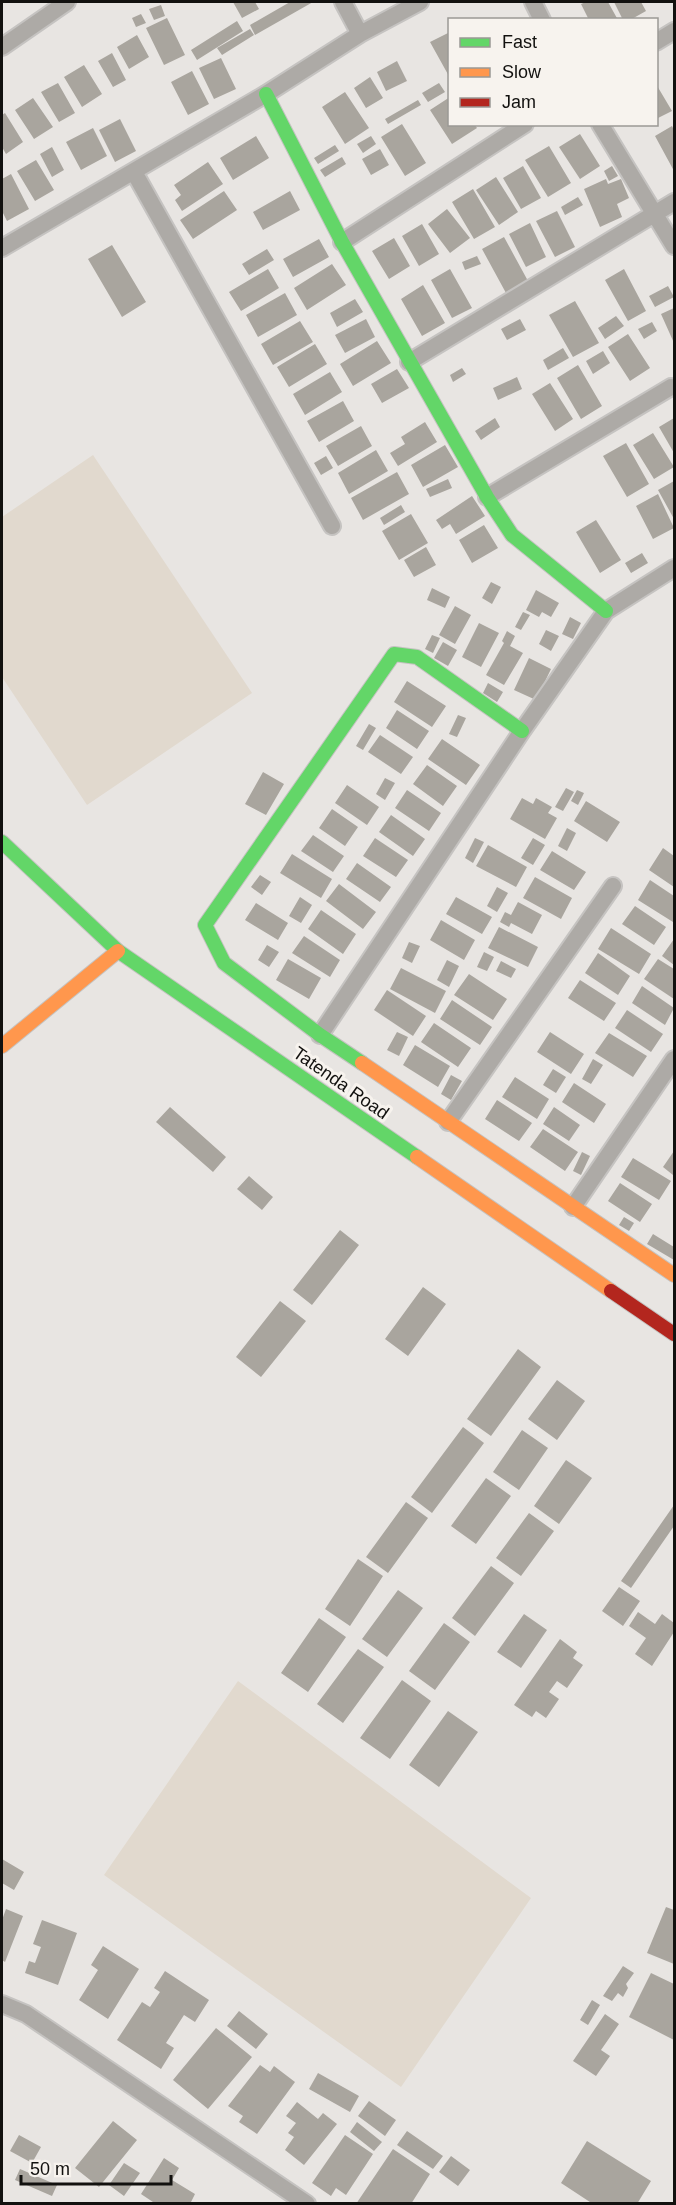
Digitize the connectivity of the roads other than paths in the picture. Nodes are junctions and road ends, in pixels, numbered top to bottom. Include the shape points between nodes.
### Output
1 (67, 2) edge
2 (343, 2) edge
3 (420, 2) edge
4 (533, 2) edge
5 (541, 18) edge
6 (675, 31) edge
7 (360, 34) junction
8 (658, 41) edge
9 (2, 47) edge
10 (266, 94) junction
11 (522, 126) edge
12 (601, 126) edge
13 (134, 172) junction
14 (675, 202) edge
15 (654, 214) junction
16 (342, 242) junction
17 (675, 246) edge
18 (2, 248) edge
19 (409, 362) junction
20 (671, 387) dead end
21 (487, 497) junction
22 (332, 526) dead end
23 (675, 568) edge
24 (606, 611) junction
25 (522, 731) junction
26 (2, 842) edge
27 (613, 886) dead end
28 (118, 951) junction
29 (320, 1035) junction
30 (2, 1046) edge
31 (675, 1059) edge
32 (448, 1122) junction
33 (573, 1207) junction
34 (675, 1275) edge
35 (674, 1332) edge
36 (2, 2004) edge
37 (307, 2204) edge

1 - 9 street
2 - 7 street
3 - 7 street
4 - 5 street
6 - 8 street
7 - 10 street
10 - 13 street
10 - 16 street
11 - 16 street
12 - 15 street
13 - 18 street
13 - 22 street
14 - 15 street
15 - 17 street
15 - 19 street
16 - 19 street
19 - 21 street
20 - 21 street
21 - 24 street via 512,535
23 - 24 street
24 - 25 street
25 - 29 street
25 - 29 street via 417,657 394,654 206,925 224,963
26 - 28 street, Tatenda Road
27 - 32 street
28 - 30 street
28 - 35 street, Tatenda Road
29 - 32 street
31 - 33 street
32 - 33 street
33 - 34 street
36 - 37 street via 26,2014

